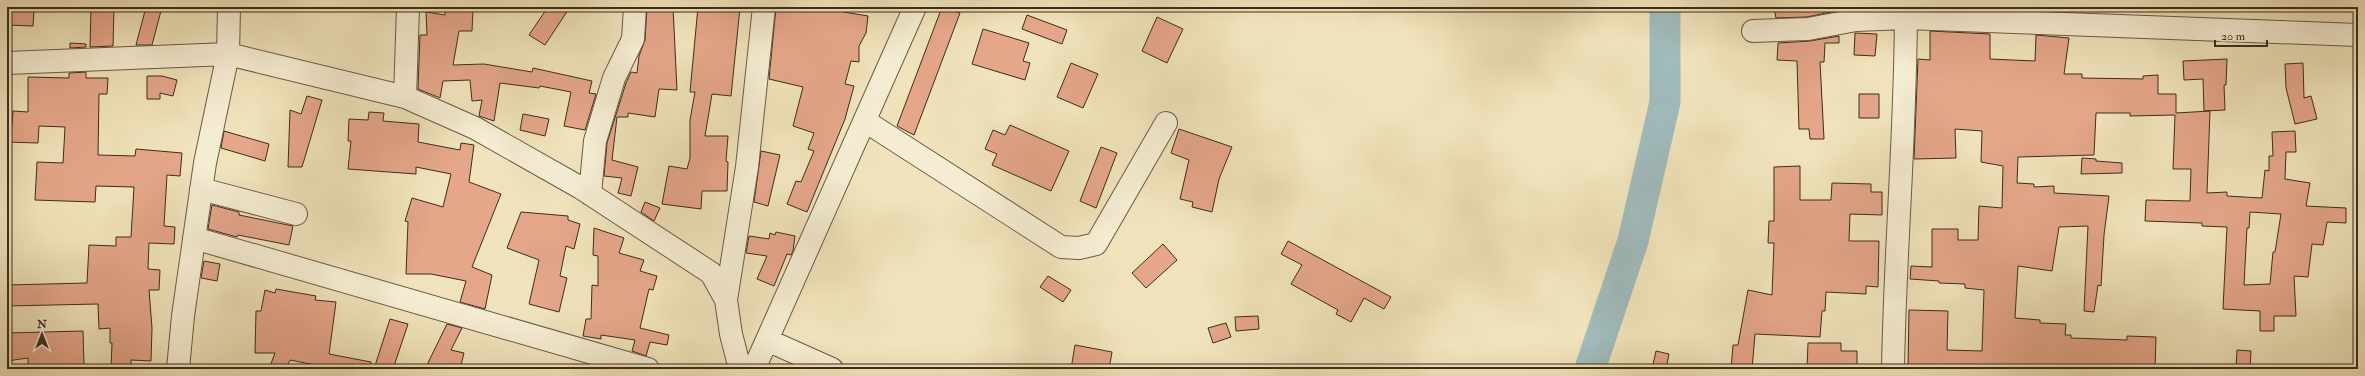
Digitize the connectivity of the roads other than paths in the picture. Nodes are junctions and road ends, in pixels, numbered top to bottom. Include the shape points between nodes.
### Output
1 (229, 7) edge
2 (408, 7) edge
3 (635, 7) edge
4 (764, 7) edge
5 (915, 7) edge
6 (1906, 13) edge
7 (2056, 15) edge
8 (1753, 31) dead end
9 (2358, 35) edge
10 (228, 54) junction
11 (7, 63) edge
12 (405, 97) junction
13 (865, 121) junction
14 (1166, 123) dead end
15 (201, 189) junction
16 (590, 194) junction
17 (296, 214) dead end
18 (194, 238) junction
19 (726, 300) junction
20 (767, 340) junction
21 (178, 369) edge
22 (648, 369) edge
23 (740, 369) edge
24 (754, 369) edge
25 (832, 369) edge
26 (1893, 369) edge

1 - 10 street
2 - 12 street
3 - 16 street via 633,39 614,78 595,141
4 - 19 street via 747,167
5 - 13 street
6 - 7 street
6 - 8 street via 1808,29
6 - 26 street
7 - 9 street via 2087,26
10 - 11 street
10 - 12 street
10 - 15 street
12 - 16 street via 476,128
13 - 14 street via 1061,247 1079,248 1096,244
13 - 20 street
15 - 17 street
15 - 18 street
16 - 19 street via 711,273
18 - 21 street
18 - 22 street
19 - 23 street
20 - 24 street
20 - 25 street

